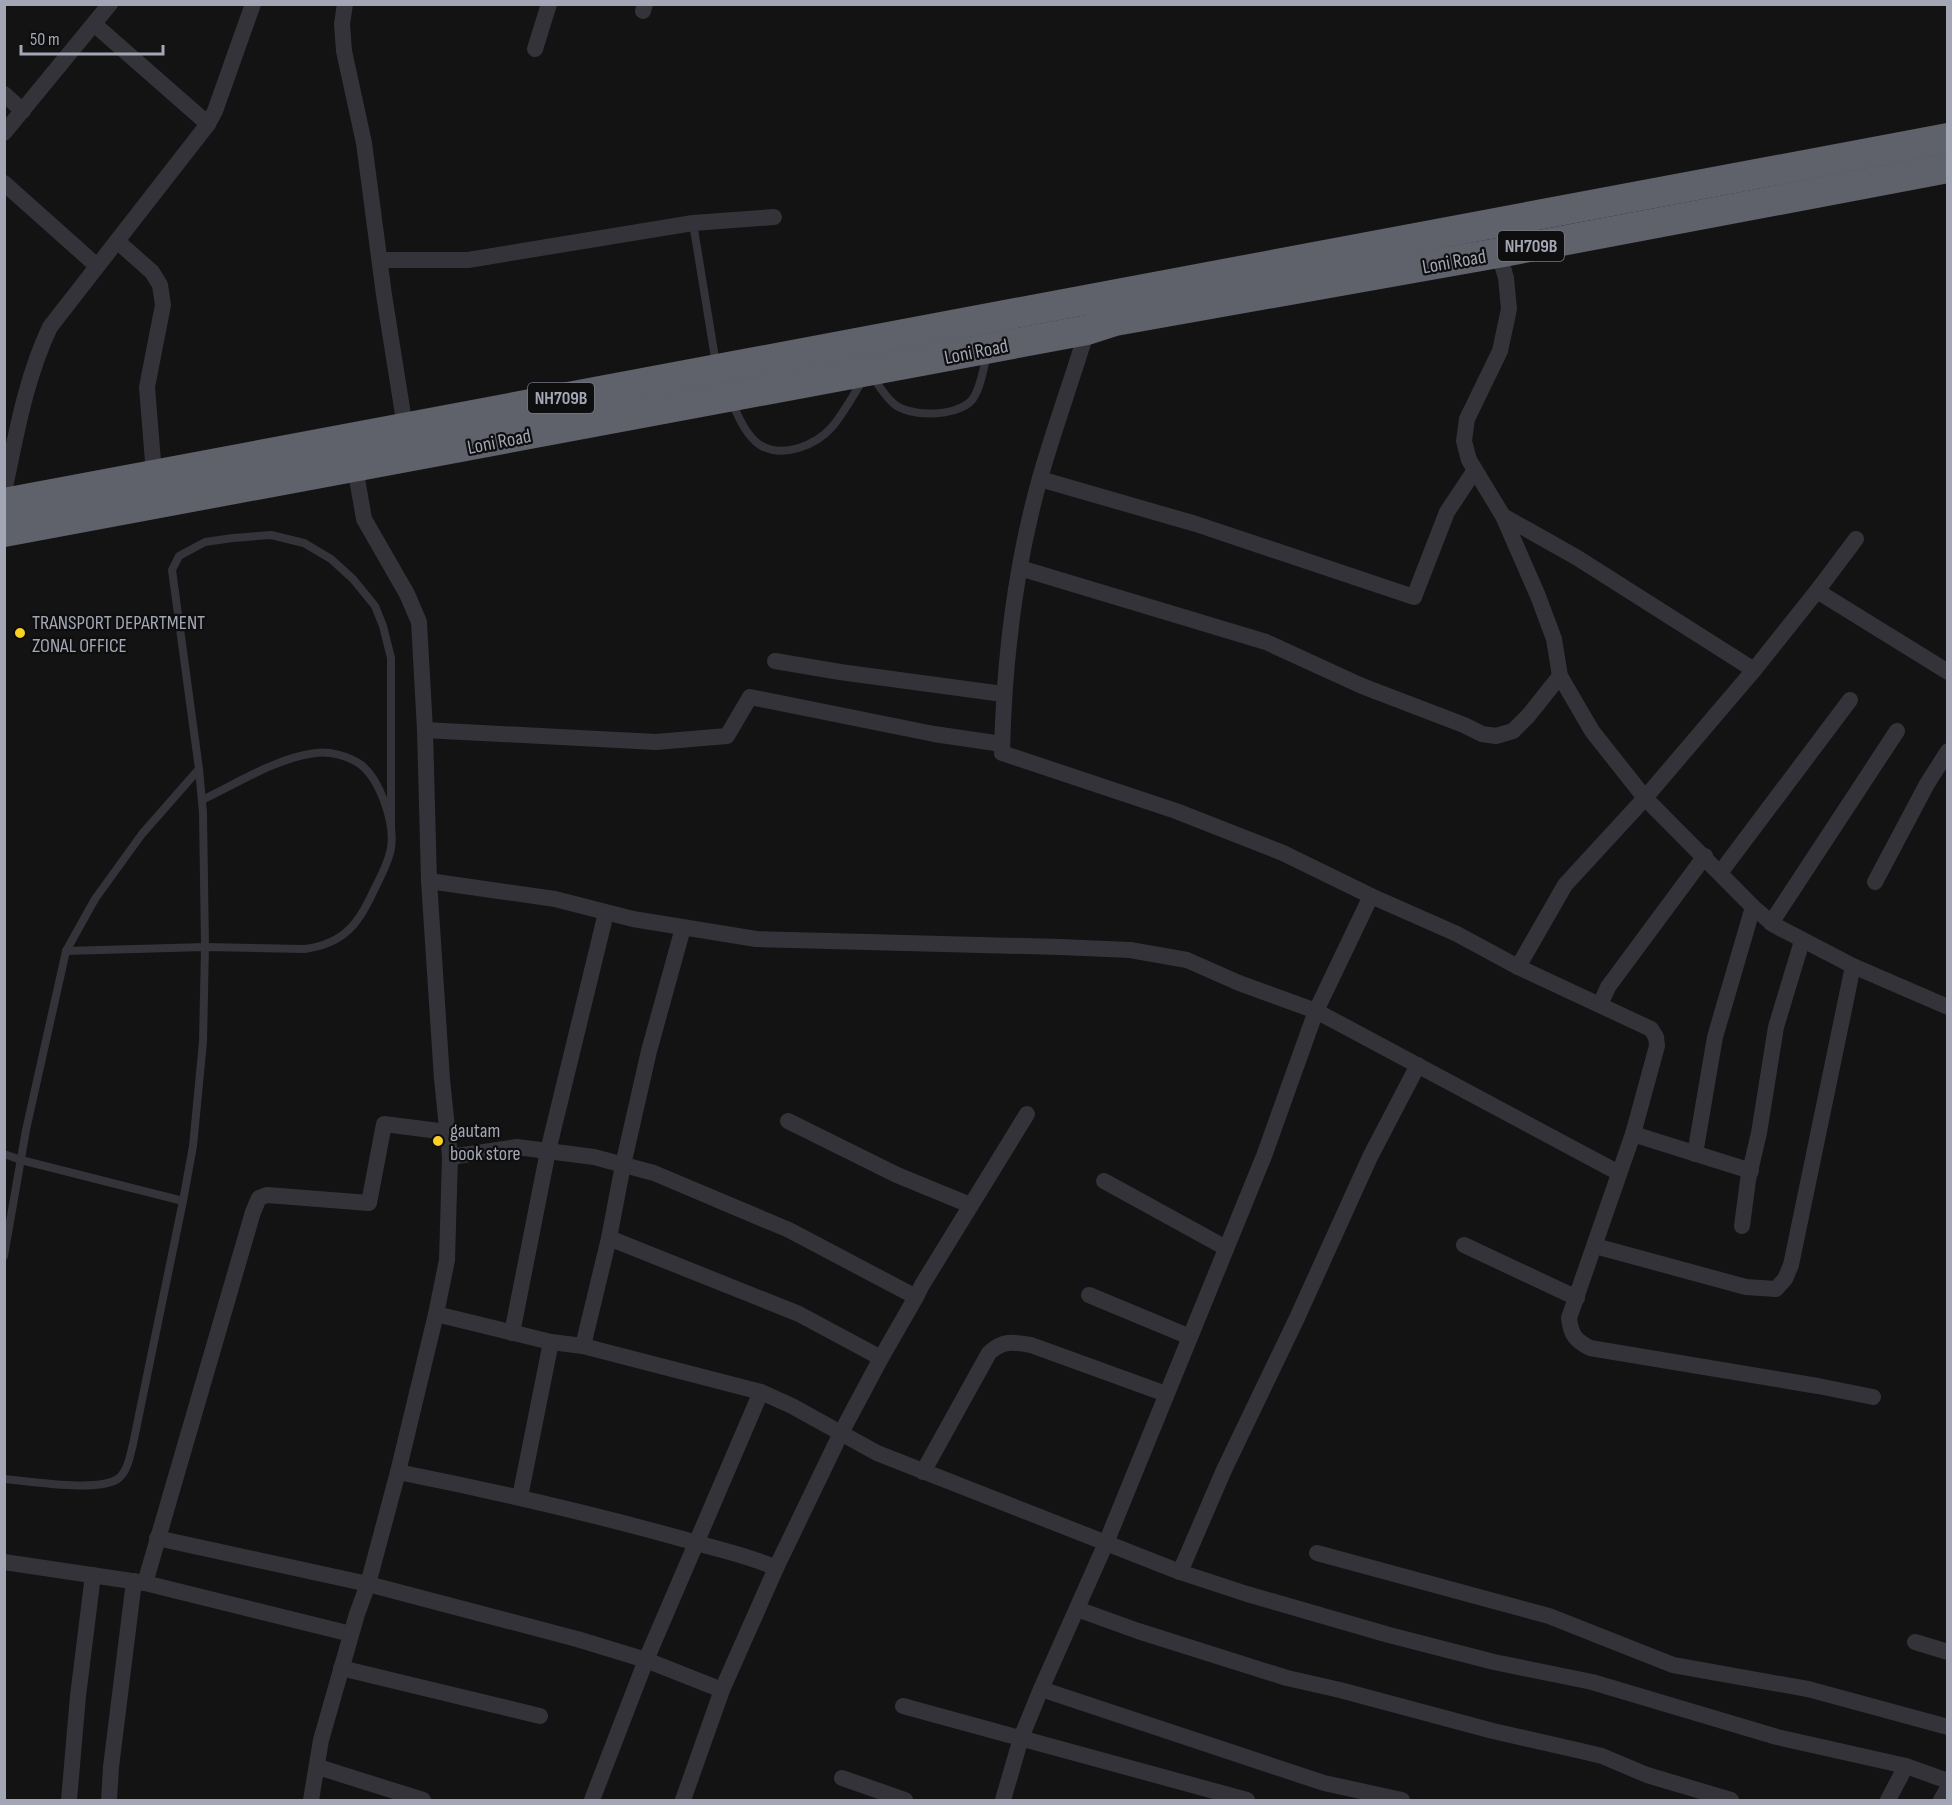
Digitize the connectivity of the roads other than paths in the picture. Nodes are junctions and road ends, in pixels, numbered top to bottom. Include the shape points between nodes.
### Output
1 (111, 4) edge
2 (253, 4) edge
3 (345, 4) edge
4 (549, 4) edge
5 (94, 24) junction
6 (535, 49) dead end
7 (4, 94) edge
8 (23, 111) junction
9 (208, 124) junction
10 (4, 133) edge
11 (1947, 138) edge
12 (1947, 168) edge
13 (4, 183) edge
14 (774, 217) dead end
15 (1493, 222) junction
16 (693, 223) junction
17 (117, 241) junction
18 (1498, 253) junction
19 (381, 260) junction
20 (97, 266) junction
21 (1087, 330) junction
22 (988, 349) junction
23 (866, 356) junction
24 (717, 368) junction
25 (730, 398) junction
26 (405, 427) junction
27 (355, 467) junction
28 (1475, 470) junction
29 (154, 474) junction
30 (1040, 479) junction
31 (4, 492) edge
32 (4, 503) edge
33 (1503, 516) junction
34 (5, 531) edge
35 (1856, 539) dead end
36 (1020, 568) junction
37 (1817, 591) junction
38 (775, 661) dead end
39 (1754, 670) junction
40 (1947, 672) edge
41 (1560, 676) junction
42 (1003, 694) junction
43 (1850, 700) dead end
44 (425, 730) junction
45 (1898, 731) dead end
46 (1002, 744) junction
47 (1947, 751) edge
48 (199, 769) junction
49 (1646, 798) junction
50 (202, 800) junction
51 (391, 826) junction
52 (1705, 856) junction
53 (1720, 873) junction
54 (429, 881) junction
55 (1875, 882) dead end
56 (1371, 896) junction
57 (1753, 907) junction
58 (606, 913) junction
59 (1771, 923) junction
60 (683, 928) junction
61 (1802, 941) junction
62 (205, 947) junction
63 (66, 951) junction
64 (1518, 966) junction
65 (1853, 966) junction
66 (1600, 1005) junction
67 (1947, 1007) edge
68 (1316, 1011) junction
69 (1418, 1065) junction
70 (1027, 1114) dead end
71 (788, 1122) dead end
72 (447, 1132) junction
73 (1633, 1134) junction
74 (548, 1151) junction
75 (4, 1154) edge
76 (1695, 1154) junction
77 (450, 1157) junction
78 (21, 1160) junction
79 (623, 1165) junction
80 (1751, 1171) junction
81 (1619, 1173) junction
82 (1104, 1181) dead end
83 (183, 1201) junction
84 (970, 1205) junction
85 (1742, 1226) dead end
86 (609, 1238) junction
87 (1464, 1245) dead end
88 (1595, 1246) junction
89 (1226, 1248) junction
90 (4, 1256) edge
91 (1089, 1295) dead end
92 (916, 1297) junction
93 (1576, 1298) junction
94 (436, 1314) junction
95 (512, 1333) junction
96 (1190, 1337) junction
97 (551, 1342) junction
98 (584, 1346) junction
99 (881, 1358) junction
100 (760, 1392) junction
101 (1166, 1394) junction
102 (1873, 1397) dead end
103 (841, 1433) junction
104 (398, 1472) junction
105 (923, 1472) junction
106 (4, 1479) edge
107 (520, 1497) junction
108 (157, 1538) junction
109 (697, 1543) junction
110 (1106, 1543) junction
111 (1317, 1553) dead end
112 (4, 1562) edge
113 (776, 1568) junction
114 (1180, 1572) junction
115 (93, 1575) junction
116 (140, 1582) junction
117 (368, 1584) junction
118 (1077, 1609) junction
119 (351, 1634) junction
120 (1915, 1642) dead end
121 (1947, 1653) edge
122 (646, 1660) junction
123 (341, 1668) junction
124 (1041, 1689) junction
125 (722, 1690) junction
126 (903, 1706) dead end
127 (540, 1716) dead end
128 (1947, 1727) edge
129 (1021, 1738) junction
130 (1906, 1766) junction
131 (318, 1767) junction
132 (842, 1778) dead end
133 (1947, 1781) edge
134 (1947, 1788) edge
135 (69, 1800) edge
136 (109, 1800) edge
137 (311, 1800) edge
138 (423, 1800) edge
139 (592, 1800) edge
140 (683, 1800) edge
141 (905, 1800) edge
142 (1003, 1800) edge
143 (1247, 1800) edge
144 (1402, 1800) edge
145 (1731, 1800) edge
146 (1888, 1800) edge
147 (1941, 1800) edge

1 - 5 street
2 - 9 street
3 - 19 street via 344,51 364,143
4 - 6 street
5 - 8 street
5 - 9 street
7 - 8 street
8 - 10 street
9 - 17 street
11 - 15 highway, Loni Road / NH709B
12 - 18 highway, Loni Road / NH709B
13 - 20 street
14 - 16 street
15 - 18 street
15 - 23 highway, Loni Road / NH709B
16 - 19 street via 468,260
16 - 24 lane
17 - 20 street
17 - 29 street via 152,272 160,285 163,305 147,387
18 - 21 highway, Loni Road / NH709B via 1115,321
18 - 28 street via 1506,278 1509,309 1500,351 1467,419 1464,441
19 - 26 street
20 - 31 street via 50,327 38,352 27,384
21 - 22 highway, Loni Road / NH709B
21 - 30 street
22 - 23 highway, Loni Road / NH709B
22 - 23 lane via 981,381 971,400 956,409 934,413 911,413 894,404
23 - 24 highway, Loni Road / NH709B
23 - 25 highway, Loni Road / NH709B
23 - 25 lane via 833,426 819,439 796,449 775,450 760,445 750,435
24 - 26 highway, Loni Road / NH709B
25 - 27 highway, Loni Road / NH709B
26 - 29 highway, Loni Road / NH709B
27 - 34 highway, Loni Road / NH709B
27 - 44 street via 364,519 419,622
28 - 30 street via 1448,512 1414,597 1196,524
28 - 33 street
29 - 32 highway, Loni Road / NH709B
30 - 36 street
33 - 39 street via 1576,557
33 - 41 street via 1554,639
35 - 37 street
36 - 41 street via 1266,642 1482,734 1496,736 1513,731
36 - 42 street
37 - 39 street
37 - 40 street
38 - 42 street
39 - 49 street
41 - 49 street via 1592,731
42 - 46 street
43 - 53 street
44 - 46 street via 656,742 727,736 750,697
44 - 54 street
45 - 59 street
46 - 56 street via 1002,753 1176,810 1283,853
47 - 55 street
48 - 50 lane
48 - 51 lane via 172,570 179,556 205,542 270,535 304,543 353,579 375,606 383,626 391,658
48 - 63 lane via 142,834 95,899
49 - 52 street
49 - 64 street via 1565,885
50 - 51 lane via 289,760 318,753 337,754 360,765 376,785
50 - 62 lane
51 - 62 lane via 392,848 362,915 332,942 305,949
52 - 53 street
52 - 66 street via 1608,987
53 - 57 street
54 - 58 street via 555,900
54 - 72 street
56 - 64 street
56 - 68 street
57 - 59 street
57 - 76 street via 1715,1037
58 - 60 street
58 - 74 street
59 - 61 street
60 - 68 street via 756,939 1130,950 1187,960
60 - 79 street
61 - 65 street
61 - 80 street via 1776,1027
62 - 63 lane
62 - 83 lane via 203,1042 193,1146
63 - 78 lane
64 - 66 street
65 - 67 street
65 - 88 street via 1791,1265 1776,1289 1746,1287
66 - 73 street via 1651,1029 1656,1037 1657,1046
68 - 69 street
68 - 89 street
69 - 81 street
69 - 114 street via 1370,1157
70 - 84 street
71 - 84 street
72 - 77 street
72 - 108 street via 384,1124 369,1203 267,1195 259,1198
73 - 76 street
73 - 81 street
74 - 77 street via 517,1147
74 - 79 street
74 - 95 street
75 - 78 lane
76 - 80 street
77 - 94 street via 447,1260
78 - 83 lane
78 - 90 lane
79 - 86 street
79 - 92 street via 654,1173 789,1230
80 - 85 street
81 - 88 street
82 - 89 street
83 - 106 lane via 128,1465 120,1477 108,1484 79,1486
84 - 92 street
86 - 98 street
86 - 99 street via 800,1314
87 - 93 street
88 - 93 street
89 - 96 street
91 - 96 street
92 - 99 street
93 - 102 street via 1569,1318 1571,1331 1576,1341 1590,1348
94 - 95 street
94 - 104 street
95 - 97 street
96 - 101 street
97 - 98 street
97 - 107 street
98 - 100 street
99 - 103 street
100 - 103 street
100 - 109 street
101 - 105 street via 1031,1345 999,1344 989,1353
101 - 110 street
103 - 105 street
103 - 113 street
104 - 107 street
104 - 117 street
105 - 110 street
107 - 109 street
108 - 116 street
108 - 117 street
109 - 113 street
109 - 122 street
110 - 114 street
110 - 118 street
111 - 128 street via 1549,1617 1673,1665 1808,1689
112 - 115 street
113 - 125 street
114 - 130 street via 1389,1635 1592,1682 1777,1737
115 - 116 street
115 - 135 street
116 - 119 street
116 - 136 street
117 - 119 street
117 - 122 street
118 - 124 street
118 - 145 street via 1287,1678 1592,1754
119 - 123 street
120 - 121 street
122 - 125 street
122 - 139 street
123 - 127 street
123 - 131 street via 321,1740
124 - 129 street
124 - 144 street via 1324,1783
125 - 140 street
126 - 129 street
129 - 142 street
129 - 143 street
130 - 133 street
130 - 146 street
131 - 137 street
131 - 138 street
132 - 141 street
134 - 147 street

